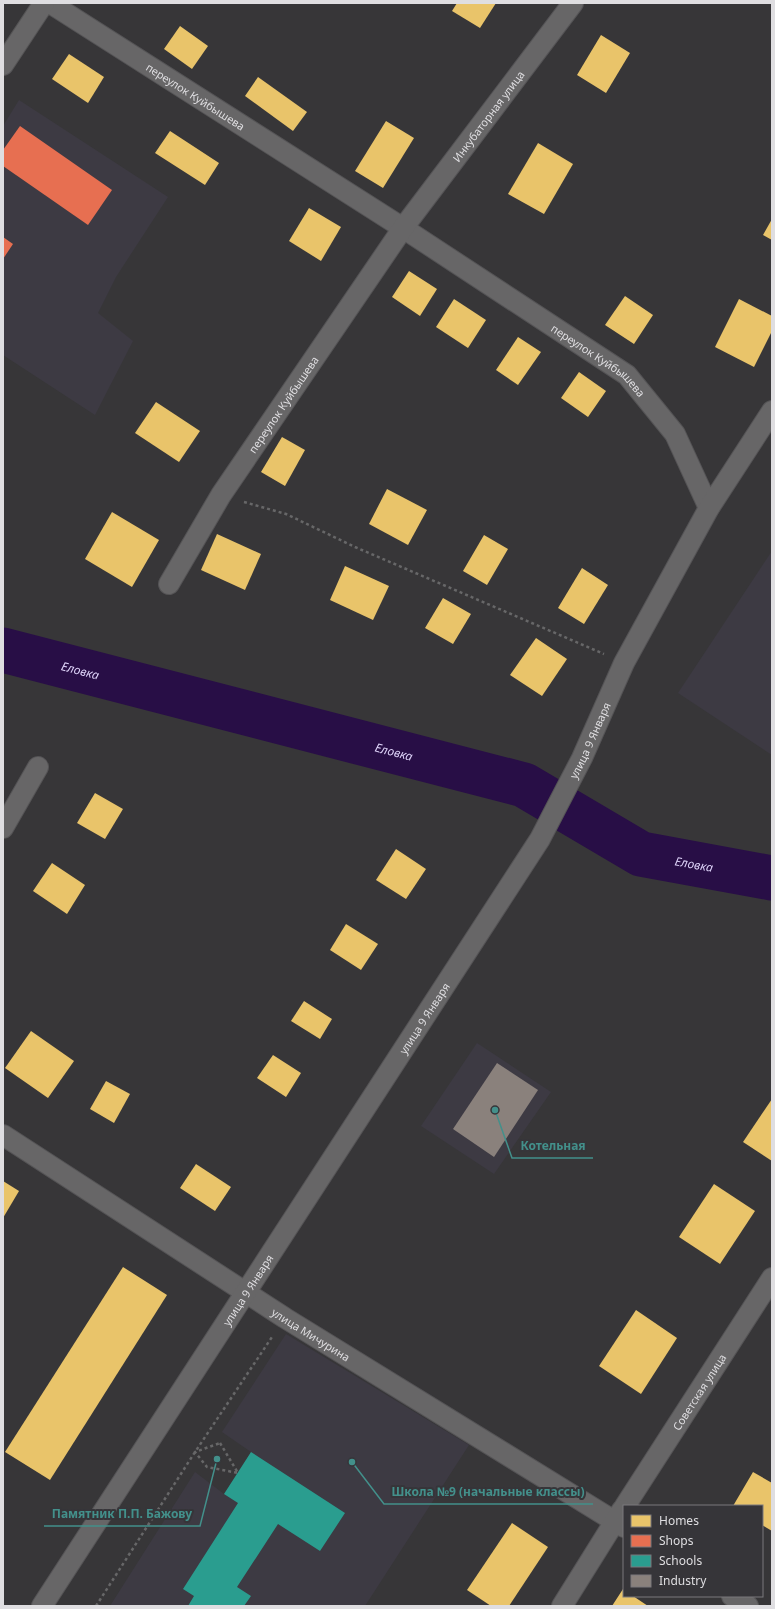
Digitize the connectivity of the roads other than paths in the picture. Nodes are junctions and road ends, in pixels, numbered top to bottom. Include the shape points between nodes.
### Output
1 (44, 3) edge
2 (50, 3) edge
3 (573, 3) edge
4 (3, 65) edge
5 (403, 228) junction
6 (772, 411) edge
7 (709, 508) junction
8 (169, 584) dead end
9 (38, 768) dead end
10 (3, 828) edge
11 (3, 1135) edge
12 (772, 1278) edge
13 (247, 1292) junction
14 (628, 1505) edge
15 (622, 1515) edge
16 (734, 1597) edge
17 (42, 1606) edge
18 (562, 1606) edge
19 (748, 1606) edge

1 - 4 street
2 - 5 street, переулок Куйбышева
3 - 5 street, Инкубаторная улица
5 - 7 street, переулок Куйбышева via 627,375 674,434
5 - 8 street, переулок Куйбышева via 221,495
6 - 7 street, улица 9 Января
7 - 13 street, улица 9 Января via 624,663 582,758 540,839
9 - 10 street
11 - 13 street, улица Мичурина
12 - 14 street, Советская улица
13 - 15 street, улица Мичурина via 285,1318
13 - 17 street, улица 9 Января
15 - 18 street, Советская улица
16 - 19 street

